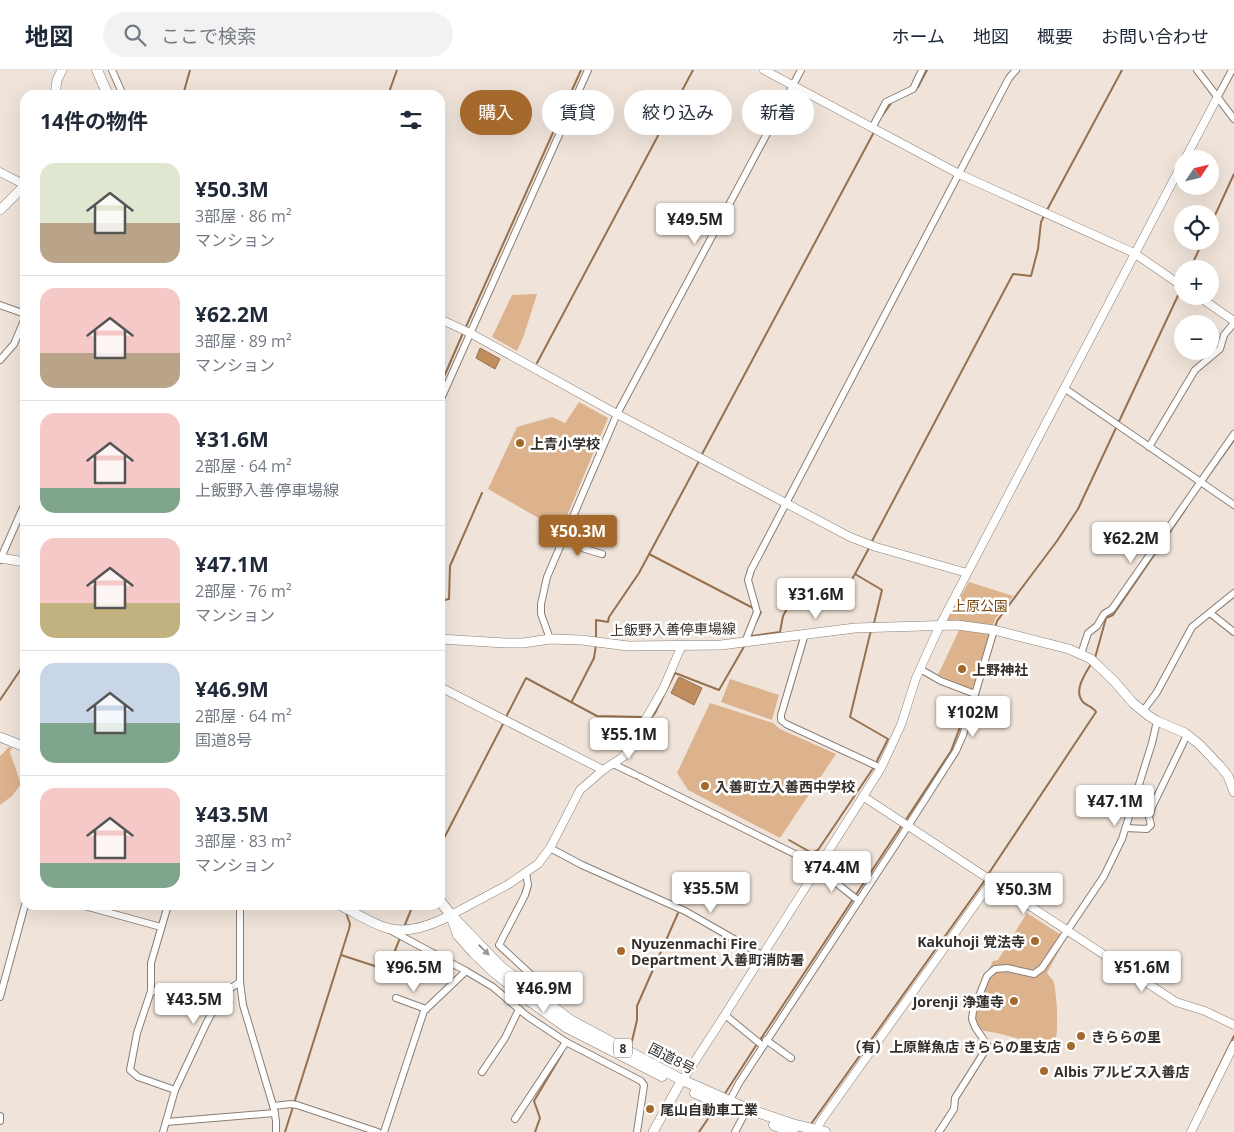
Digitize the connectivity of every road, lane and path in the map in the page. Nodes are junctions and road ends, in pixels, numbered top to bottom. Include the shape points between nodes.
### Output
1 (62, 70) edge
2 (97, 70) edge
3 (112, 70) edge
4 (588, 70) edge
5 (764, 70) edge
6 (801, 70) edge
7 (922, 70) edge
8 (1016, 70) edge
9 (1198, 70) edge
10 (1232, 70) edge
11 (792, 85) junction
12 (56, 90) edge
13 (106, 90) edge
14 (121, 90) edge
15 (1217, 98) junction
16 (1233, 116) edge
17 (872, 128) junction
18 (1190, 150) edge
19 (0, 172) edge
20 (959, 174) junction
21 (1174, 179) edge
22 (20, 182) edge
23 (20, 190) edge
24 (0, 210) edge
25 (1134, 253) junction
26 (1174, 280) edge
27 (0, 305) edge
28 (1210, 305) edge
29 (20, 312) edge
30 (445, 322) edge
31 (1234, 322) edge
32 (20, 330) edge
33 (470, 334) junction
34 (0, 360) edge
35 (1064, 388) junction
36 (445, 390) edge
37 (617, 414) junction
38 (1234, 434) edge
39 (1149, 447) junction
40 (1201, 482) junction
41 (786, 503) junction
42 (1234, 505) edge
43 (20, 521) edge
44 (563, 538) junction
45 (602, 554) dead end
46 (0, 558) edge
47 (20, 561) edge
48 (967, 573) junction
49 (1234, 593) edge
50 (1210, 613) junction
51 (940, 625) junction
52 (994, 630) junction
53 (1234, 632) edge
54 (805, 634) junction
55 (445, 639) edge
56 (550, 639) junction
57 (745, 642) junction
58 (682, 645) junction
59 (1080, 654) junction
60 (920, 669) junction
61 (445, 690) edge
62 (975, 694) junction
63 (1143, 711) junction
64 (1157, 721) junction
65 (1187, 735) junction
66 (0, 737) edge
67 (20, 745) edge
68 (614, 764) junction
69 (881, 768) junction
70 (603, 770) junction
71 (1234, 792) edge
72 (864, 797) junction
73 (908, 826) junction
74 (1126, 828) junction
75 (550, 848) junction
76 (818, 867) junction
77 (526, 873) junction
78 (992, 881) junction
79 (859, 901) junction
80 (445, 907) edge
81 (25, 910) edge
82 (99, 910) edge
83 (166, 910) edge
84 (240, 910) edge
85 (352, 910) edge
86 (451, 915) junction
87 (161, 927) junction
88 (385, 928) junction
89 (1068, 930) junction
90 (762, 955) junction
91 (466, 971) junction
92 (240, 982) junction
93 (151, 991) junction
94 (222, 994) junction
95 (0, 997) edge
96 (396, 998) dead end
97 (561, 999) dead end
98 (426, 1009) junction
99 (519, 1009) junction
100 (725, 1015) junction
101 (1234, 1026) edge
102 (566, 1042) junction
103 (765, 1043) junction
104 (1234, 1045) edge
105 (791, 1058) dead end
106 (482, 1072) dead end
107 (681, 1082) junction
108 (175, 1090) junction
109 (728, 1104) junction
110 (274, 1110) junction
111 (744, 1115) junction
112 (0, 1116) edge
113 (515, 1119) dead end
114 (0, 1120) edge
115 (166, 1122) junction
116 (163, 1132) edge
117 (276, 1132) edge
118 (378, 1132) edge
119 (384, 1132) edge
120 (637, 1132) edge
121 (653, 1132) edge
122 (735, 1132) edge
123 (794, 1132) edge
124 (819, 1132) edge
125 (939, 1132) edge
126 (1191, 1132) edge

1 - 12 main road
2 - 13 highway
3 - 14 street
4 - 33 street
5 - 11 street
6 - 11 street
7 - 17 street via 913,89 886,102
8 - 20 street
9 - 15 street
10 - 15 street
11 - 17 street
11 - 37 street
15 - 16 street
15 - 18 street
17 - 20 street
19 - 22 street
20 - 25 street
20 - 41 street
21 - 25 street
23 - 24 main road
25 - 26 street
25 - 35 street
27 - 29 street
28 - 31 street
30 - 33 street
31 - 39 street via 1224,335 1220,349 1195,370
32 - 34 street via 14,344
33 - 36 street
33 - 37 street
35 - 39 street
35 - 48 street
37 - 41 street
37 - 44 street
38 - 40 street
39 - 40 street
40 - 42 street
40 - 59 street via 1112,608 1088,633
41 - 48 street via 850,537
41 - 57 street via 748,580 756,612
43 - 46 street
44 - 45 street
44 - 56 street via 547,577 541,604
46 - 47 main road
48 - 51 street
49 - 50 street
50 - 53 street
50 - 63 street via 1192,627 1157,692
51 - 52 main road, 上飯野入善停車場線
51 - 54 main road, 上飯野入善停車場線 via 855,628
51 - 60 street
52 - 59 main road, 上飯野入善停車場線
52 - 62 street
54 - 57 main road, 上飯野入善停車場線
54 - 69 street via 781,720
55 - 56 main road, 上飯野入善停車場線 via 523,643
56 - 58 main road, 上飯野入善停車場線 via 628,646
57 - 58 main road, 上飯野入善停車場線
58 - 68 street via 663,689 629,748
59 - 63 main road, 上飯野入善停車場線 via 1096,664
60 - 62 street
60 - 69 street via 901,725
61 - 70 street
62 - 73 street via 956,751
63 - 64 main road, 上飯野入善停車場線
64 - 65 main road, 上飯野入善停車場線
64 - 74 street
65 - 71 main road, 上飯野入善停車場線 via 1216,760 1228,776
65 - 74 street via 1152,807 1151,825 1147,829
66 - 67 main road
68 - 70 street
68 - 76 street
69 - 72 street
70 - 75 street via 580,790
72 - 73 street
72 - 76 street
73 - 78 street
73 - 79 street
74 - 89 street via 1104,876
75 - 77 street
75 - 90 street via 685,911
76 - 79 street
76 - 90 street
77 - 86 street
77 - 97 street via 526,895 499,946
78 - 89 street
78 - 124 street via 821,1121
79 - 103 street
80 - 86 highway, 8
81 - 95 street
82 - 87 street
83 - 87 street
84 - 92 street
85 - 88 main road
86 - 88 main road via 420,928
86 - 107 highway, 国道8号 / 8 via 458,935 474,953 530,1001 566,1027
87 - 93 street via 151,963
88 - 91 street
89 - 101 street via 1176,1002 1205,1011
89 - 125 street via 1038,972 1007,968 995,969 987,976 972,1019 988,1046 955,1098 954,1109
90 - 100 street
91 - 98 street
91 - 99 street
92 - 94 street
92 - 110 street
93 - 94 street
93 - 108 street via 130,1070 138,1077
94 - 108 street
96 - 98 street
98 - 119 street
99 - 102 street
99 - 106 street via 505,1038
100 - 103 street
100 - 107 street
102 - 113 street
102 - 120 street via 641,1081 644,1085
103 - 105 street
103 - 109 street
104 - 126 street
107 - 109 highway, 国道8号 / 8
107 - 121 main road
108 - 115 street
109 - 111 highway, 国道8号 / 8
109 - 124 highway, 国道8号 / 8
110 - 115 street
110 - 117 street
110 - 118 street via 297,1105
111 - 122 street
111 - 123 highway, 国道8号 / 8
112 - 114 street
115 - 116 street

